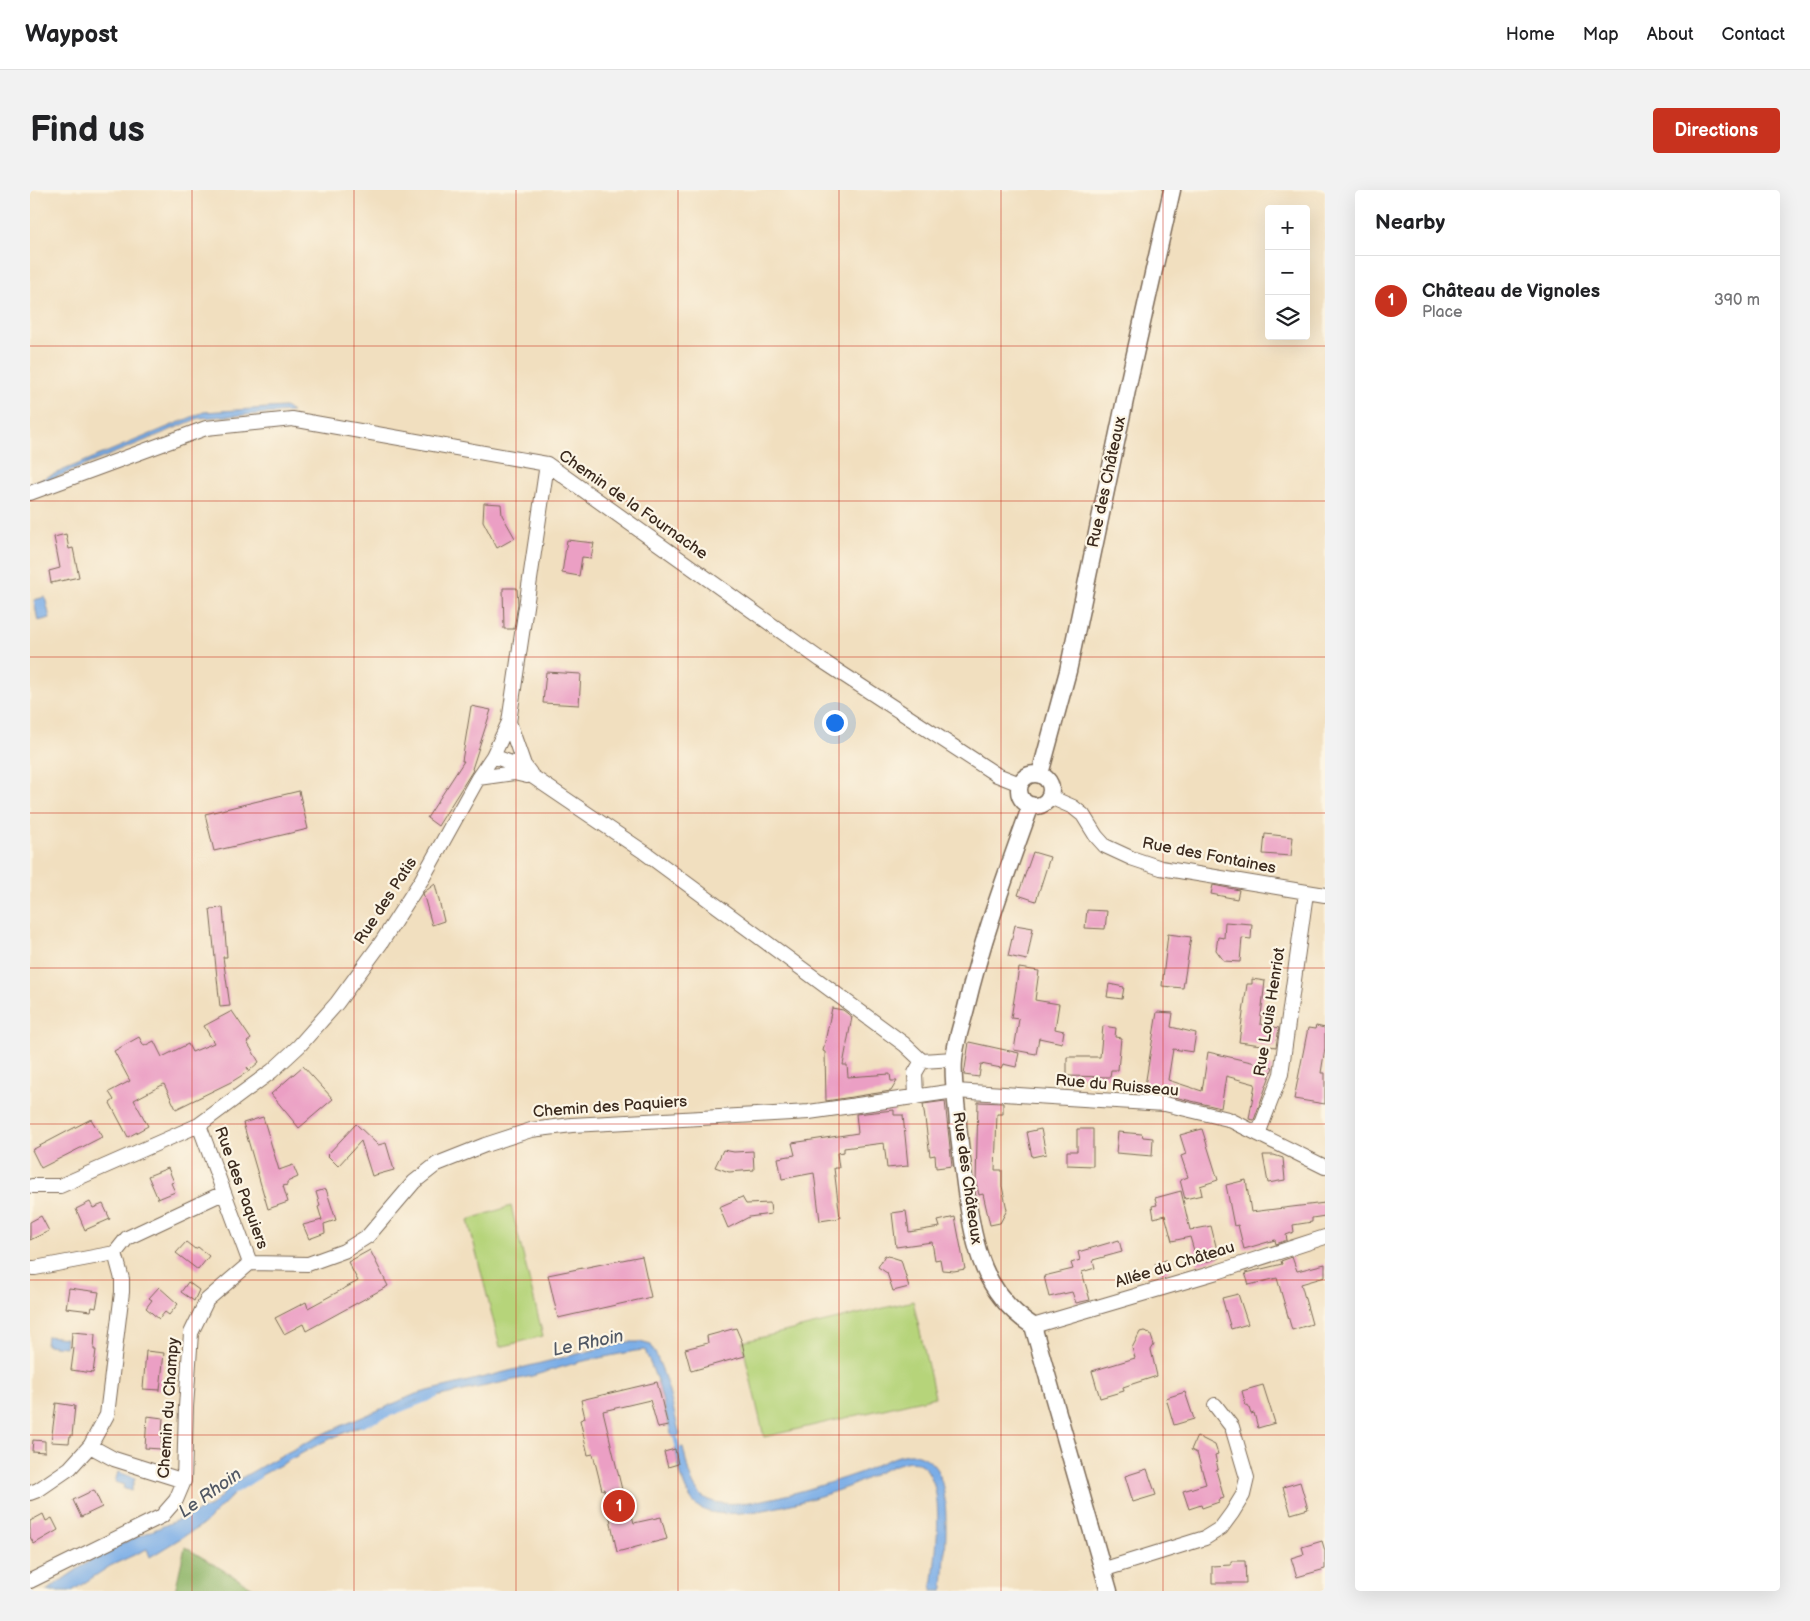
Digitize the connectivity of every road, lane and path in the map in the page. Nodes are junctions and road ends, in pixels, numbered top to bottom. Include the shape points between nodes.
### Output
1 (1172, 190) edge
2 (547, 464) junction
3 (30, 493) edge
4 (509, 722) junction
5 (493, 756) junction
6 (1040, 774) junction
7 (533, 777) junction
8 (478, 778) junction
9 (1020, 784) junction
10 (1050, 797) junction
11 (1031, 806) junction
12 (1306, 893) junction
13 (1325, 895) edge
14 (954, 1059) junction
15 (922, 1062) junction
16 (955, 1091) junction
17 (916, 1096) junction
18 (200, 1124) junction
19 (1258, 1134) junction
20 (1325, 1167) edge
21 (32, 1186) dead end
22 (223, 1193) junction
23 (1325, 1237) edge
24 (115, 1253) junction
25 (250, 1262) junction
26 (30, 1268) edge
27 (1033, 1326) junction
28 (1215, 1405) dead end
29 (90, 1446) junction
30 (184, 1481) junction
31 (30, 1494) edge
32 (1102, 1570) junction
33 (30, 1581) edge
34 (1109, 1591) edge

1 - 6 street, Rue des Châteaux via 1068,670
2 - 3 street, Chemin de la Fournache via 292,419 206,428
2 - 4 street, Rue des Patis
2 - 9 street, Chemin de la Fournache via 821,660 997,776
4 - 5 street, Rue des Patis
4 - 7 street via 524,765
5 - 7 street via 514,764
5 - 8 street, Rue des Patis
6 - 9 street via 1026,776
6 - 10 street via 1049,781
7 - 8 street via 514,773
7 - 15 street via 644,852 904,1044
8 - 18 street, Rue des Patis via 422,879 337,1003 272,1071
9 - 11 street via 1019,794
10 - 11 street via 1042,804
10 - 12 street, Rue des Fontaines via 1083,815 1105,846 1131,858 1161,868
11 - 14 street, Rue des Châteaux via 972,980
12 - 13 street, Rue des Fontaines
12 - 19 street, Rue Louis Henriot via 1281,1074
14 - 15 street
14 - 16 street, Rue des Châteaux
15 - 17 street via 915,1073
16 - 17 street, Chemin des Paquiers
16 - 19 street, Rue du Ruisseau via 1165,1104 1228,1119
16 - 27 street, Rue des Châteaux via 961,1158 977,1251 994,1286 1009,1306
17 - 25 street, Chemin des Paquiers via 809,1112 531,1130 437,1164 414,1182 368,1236 344,1251 308,1264
18 - 21 street, Rue des Patis via 60,1186
18 - 22 street, Rue des Paquiers
19 - 20 street, Rue du Ruisseau
22 - 24 street via 128,1238
22 - 25 street, Rue des Paquiers
23 - 27 street, Allée du Château
24 - 26 street
24 - 29 street via 122,1292 107,1415
25 - 30 street, Chemin du Champy via 207,1300 190,1333
27 - 32 street
28 - 32 street via 1232,1427 1247,1478 1243,1495 1232,1513 1220,1528 1205,1538
29 - 30 street via 114,1459
29 - 31 street via 70,1468
30 - 33 street, Chemin du Champy via 176,1500 162,1516
32 - 34 street

